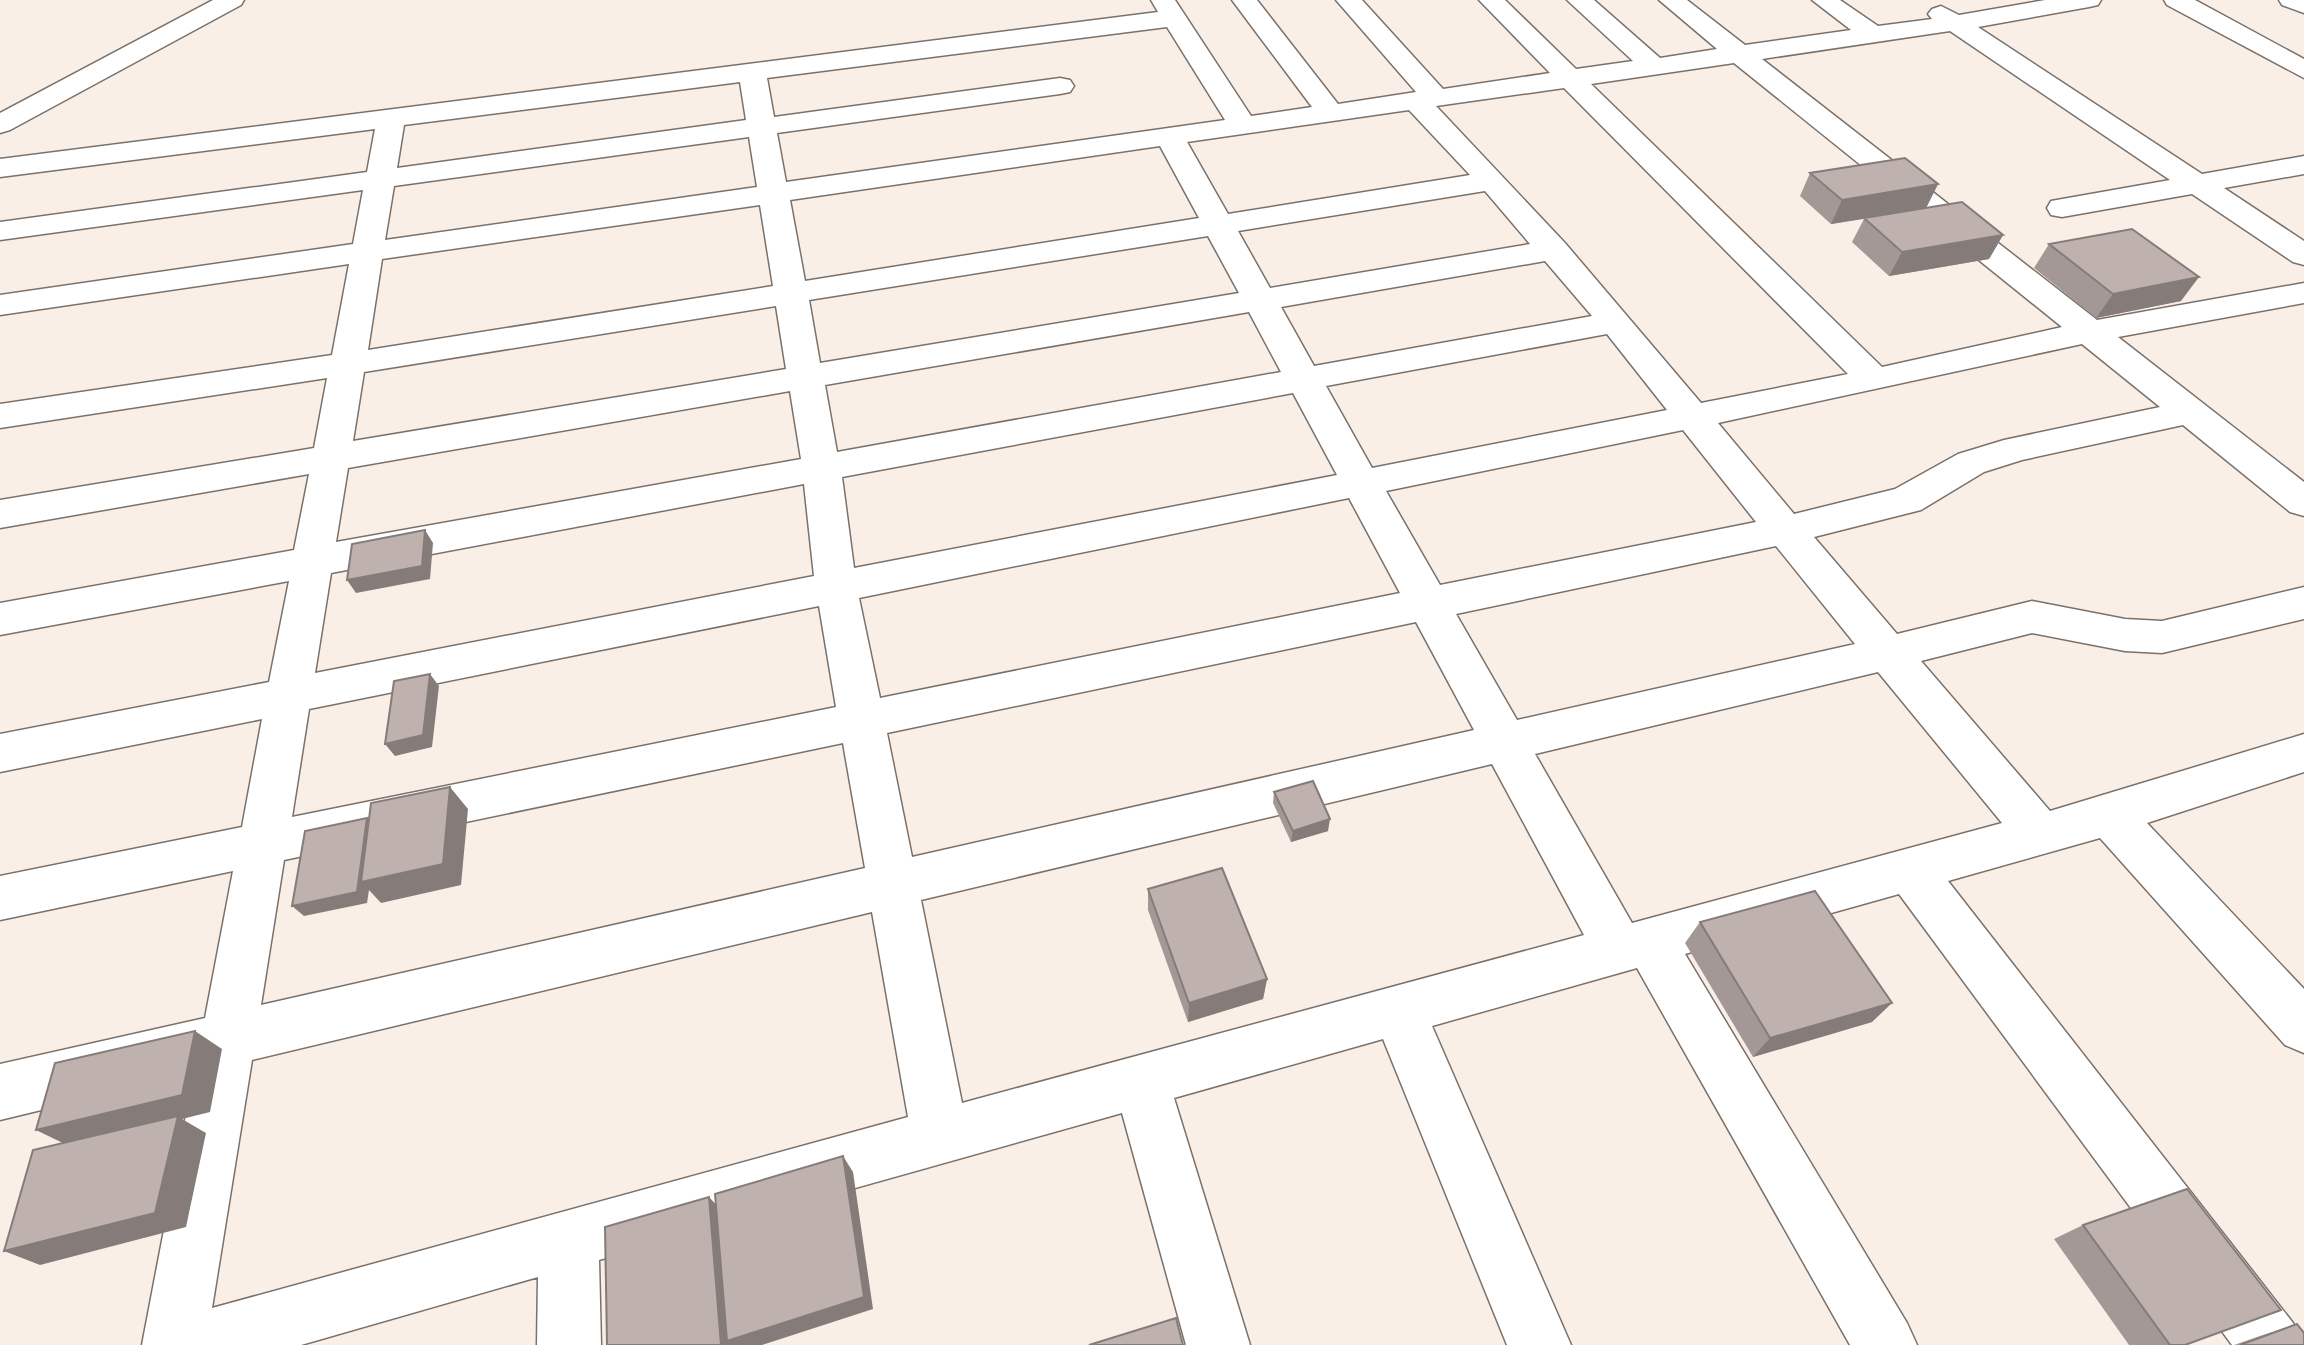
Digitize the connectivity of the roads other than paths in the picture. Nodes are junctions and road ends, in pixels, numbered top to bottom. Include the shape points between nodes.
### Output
1 (232, 0) edge
2 (1244, 0) edge
3 (1348, 0) edge
4 (1491, 0) edge
5 (1579, 0) edge
6 (1671, 0) edge
7 (1824, 0) edge
8 (1919, 0) edge
9 (2089, 0) edge
10 (2176, 0) edge
11 (2291, 0) edge
12 (2035, 4) edge
13 (2304, 6) edge
14 (1169, 9) edge
15 (1955, 23) junction
16 (1874, 35) junction
17 (1038, 36) junction
18 (1738, 54) junction
19 (1654, 66) junction
20 (2304, 70) edge
21 (752, 72) junction
22 (1571, 78) junction
23 (1426, 99) junction
24 (1331, 113) junction
25 (1075, 117) junction
26 (391, 119) junction
27 (0, 124) edge
28 (1243, 125) junction
29 (762, 126) junction
30 (1169, 136) junction
31 (2304, 165) edge
32 (0, 168) edge
33 (380, 179) junction
34 (1492, 181) junction
35 (2197, 183) junction
36 (773, 193) junction
37 (2062, 208) dead end
38 (1218, 226) junction
39 (0, 231) edge
40 (1554, 250) junction
41 (367, 252) junction
42 (2304, 255) edge
43 (2304, 293) edge
44 (789, 294) junction
45 (1259, 299) junction
46 (0, 305) edge
47 (1615, 322) junction
48 (2087, 332) junction
49 (348, 364) junction
50 (804, 376) junction
51 (1303, 379) junction
52 (1874, 380) junction
53 (2190, 412) junction
54 (1691, 415) junction
55 (0, 416) edge
56 (331, 457) junction
57 (821, 467) junction
58 (1361, 483) junction
59 (2304, 502) edge
60 (0, 514) edge
61 (1785, 530) junction
62 (312, 561) junction
63 (836, 586) junction
64 (2304, 603) edge
65 (1428, 604) junction
66 (0, 619) edge
67 (1887, 653) junction
68 (288, 695) junction
69 (862, 721) junction
70 (1504, 741) junction
71 (0, 753) edge
72 (2304, 753) edge
73 (2109, 815) junction
74 (2040, 834) junction
75 (262, 845) junction
76 (1909, 869) junction
77 (893, 883) junction
78 (0, 898) edge
79 (1634, 945) junction
80 (1398, 1009) junction
81 (2304, 1027) edge
82 (228, 1039) junction
83 (1141, 1080) junction
84 (0, 1092) edge
85 (940, 1136) junction
86 (569, 1238) junction
87 (174, 1345) edge
88 (191, 1345) edge
89 (569, 1345) edge
90 (1218, 1345) edge
91 (1539, 1345) edge
92 (1885, 1345) edge
93 (2271, 1345) edge

1 - 27 street
2 - 24 street
3 - 23 street
4 - 22 street
5 - 19 street
6 - 18 street
7 - 16 street
8 - 15 street
9 - 12 street
10 - 20 street
11 - 13 street
12 - 15 street
14 - 17 street
14 - 28 street
15 - 16 street
15 - 35 street
16 - 18 street
17 - 21 street
17 - 25 street
18 - 19 street
18 - 48 street
19 - 22 street
21 - 26 street
21 - 29 street
22 - 23 street
22 - 52 street
23 - 24 street
23 - 34 street
24 - 28 street
25 - 29 street
25 - 30 street
25 - 36 street
26 - 32 street
26 - 33 street
28 - 30 street
29 - 33 street
29 - 36 street
30 - 38 street
31 - 35 street
33 - 39 street
33 - 41 street
34 - 38 street
34 - 40 street
35 - 37 street
35 - 42 street
36 - 41 street
36 - 44 street
38 - 44 street
38 - 45 street
40 - 45 street
40 - 47 street
41 - 46 street
41 - 49 street
43 - 48 street
44 - 49 street
44 - 50 street
45 - 50 street
45 - 51 street
47 - 51 street
47 - 54 street
48 - 52 street
48 - 53 street
49 - 55 street
49 - 56 street
50 - 56 street
50 - 57 street
51 - 57 street
51 - 58 street
52 - 54 street
53 - 59 street
53 - 61 street via 1987,458 1907,500
54 - 58 street
54 - 61 street
56 - 60 street
56 - 62 street
57 - 62 street
57 - 63 street
58 - 63 street
58 - 65 street
61 - 65 street
61 - 67 street
62 - 66 street
62 - 68 street
63 - 68 street
63 - 69 street
64 - 67 street via 2162,637 2032,617
65 - 69 street
65 - 70 street
67 - 70 street
67 - 74 street
68 - 71 street
68 - 75 street
69 - 75 street
69 - 77 street
70 - 77 street
70 - 79 street
72 - 73 street
73 - 74 street
73 - 81 street
74 - 76 street
75 - 78 street
75 - 82 street
76 - 79 street
76 - 93 street
77 - 82 street
77 - 85 street
79 - 80 street
79 - 92 street
80 - 83 street
80 - 91 street
82 - 84 street
82 - 87 street
83 - 85 street
83 - 90 street
85 - 86 street
86 - 88 street
86 - 89 street

